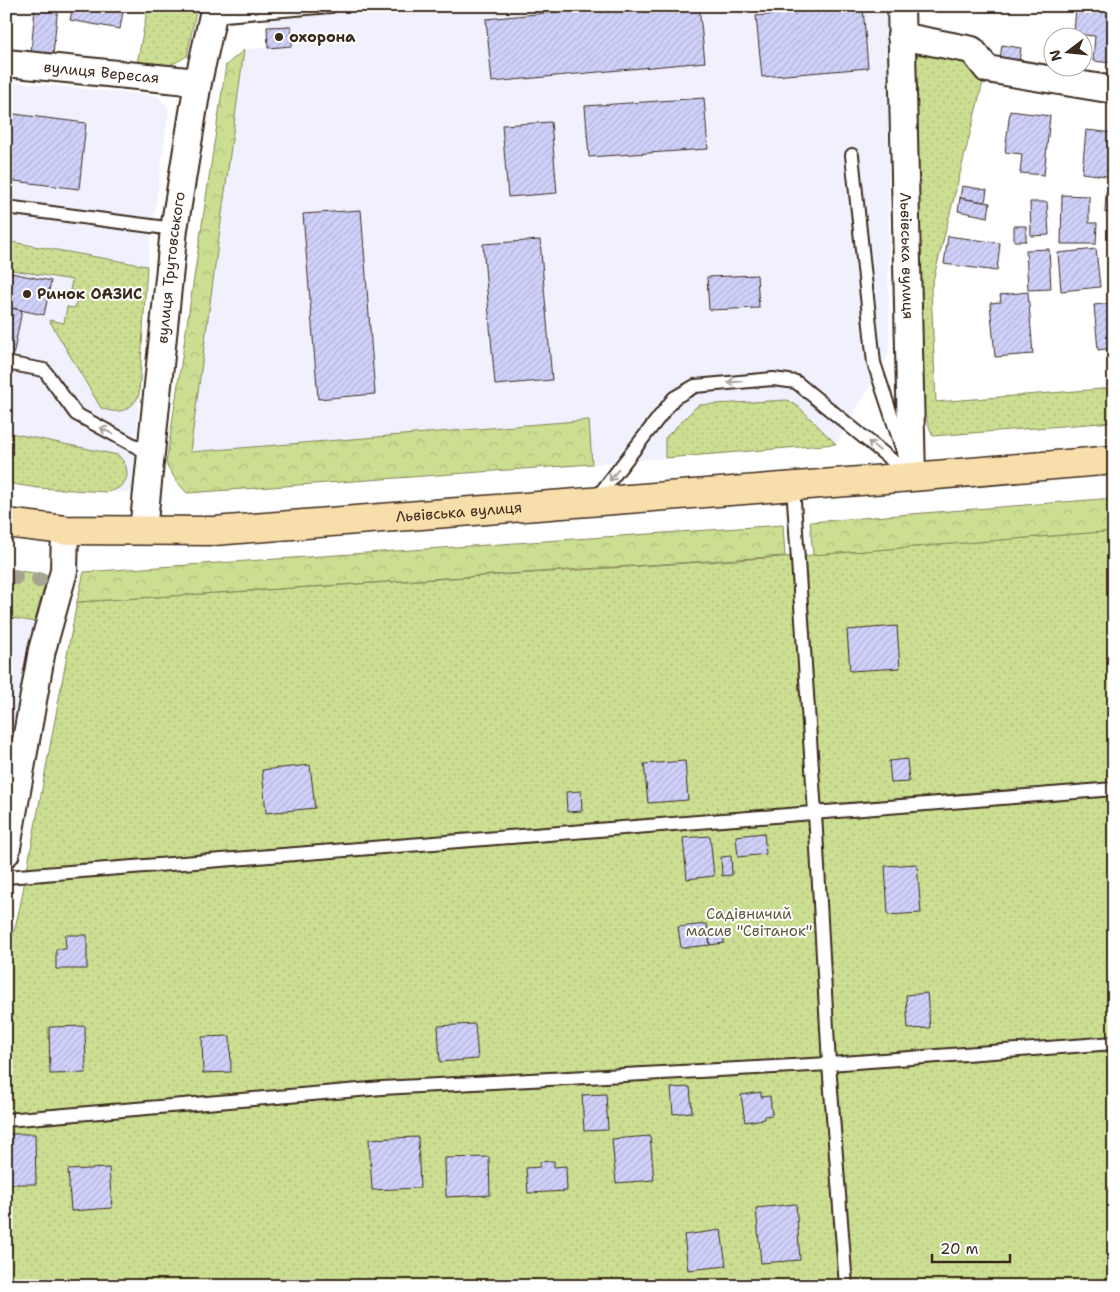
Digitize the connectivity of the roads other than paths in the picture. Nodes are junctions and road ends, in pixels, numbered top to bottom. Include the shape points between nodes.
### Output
1 (330, 6) edge
2 (901, 6) edge
3 (214, 11) edge
4 (901, 36) junction
5 (6, 63) edge
6 (198, 82) junction
7 (1114, 90) edge
8 (852, 155) dead end
9 (6, 207) edge
10 (174, 229) junction
11 (6, 363) edge
12 (150, 454) junction
13 (1114, 460) edge
14 (912, 477) junction
15 (792, 486) junction
16 (594, 501) junction
17 (6, 523) edge
18 (65, 530) junction
19 (143, 531) junction
20 (1114, 788) edge
21 (815, 813) junction
22 (6, 853) edge
23 (6, 877) edge
24 (1114, 1043) edge
25 (829, 1064) junction
26 (6, 1120) edge
27 (846, 1286) edge

1 - 3 lane
2 - 4 street, Львівська вулиця
3 - 6 street, вулиця Трутовського
4 - 7 street via 972,50 988,69
4 - 14 street, Львівська вулиця
5 - 6 street, вулиця Вересая
6 - 10 street, вулиця Трутовського
8 - 14 lane via 874,362
9 - 10 lane
10 - 12 street, вулиця Трутовського
12 -> 11 lane via 76,414 44,370
12 - 19 street, вулиця Трутовського
13 - 14 main road, Львівська вулиця
14 - 15 main road, Львівська вулиця
14 -> 16 lane via 796,382 773,379 695,386 674,398
15 - 16 main road, Львівська вулиця
15 - 21 lane
16 - 19 main road, Львівська вулиця via 214,531
17 - 18 main road, Львівська вулиця
18 - 19 main road, Львівська вулиця
18 - 22 street via 64,571 42,650
20 - 21 lane
21 - 23 lane
21 - 25 lane
24 - 25 lane
25 - 26 lane via 382,1088
25 - 27 lane

